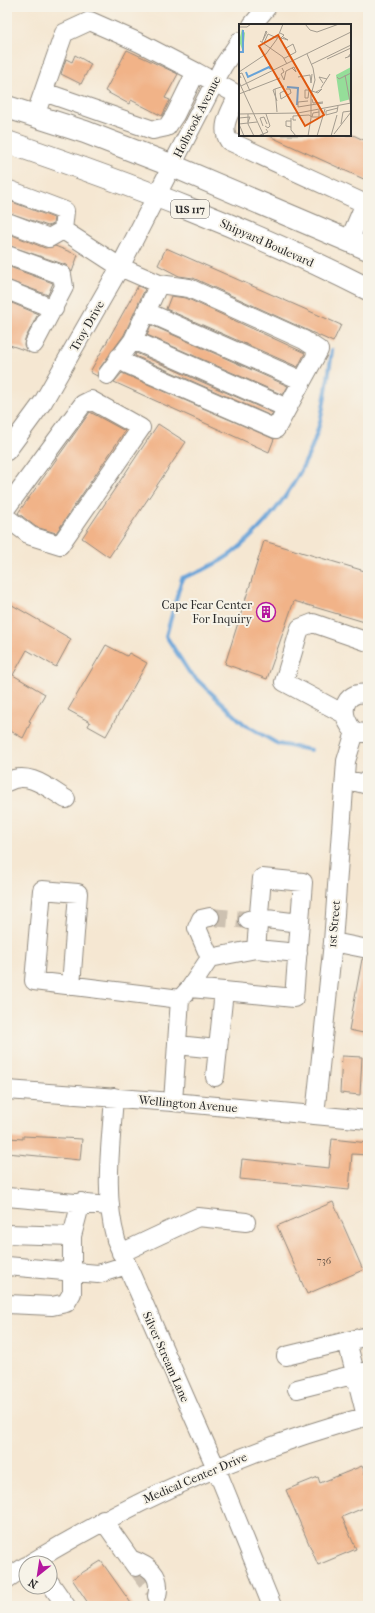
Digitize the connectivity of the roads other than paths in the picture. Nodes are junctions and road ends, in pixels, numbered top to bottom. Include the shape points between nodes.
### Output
1 (267, 7) edge
2 (253, 24) edge
3 (239, 42) edge
4 (196, 72) junction
5 (215, 83) junction
6 (44, 92) junction
7 (7, 107) edge
8 (92, 108) junction
9 (175, 115) junction
10 (35, 116) junction
11 (194, 124) junction
12 (85, 132) junction
13 (7, 142) edge
14 (173, 166) junction
15 (7, 189) edge
16 (158, 196) junction
17 (366, 204) edge
18 (7, 222) edge
19 (63, 230) junction
20 (359, 245) edge
21 (7, 255) edge
22 (120, 267) junction
23 (159, 284) junction
24 (368, 289) edge
25 (7, 290) edge
26 (54, 309) junction
27 (147, 312) junction
28 (133, 340) junction
29 (34, 344) dead end
30 (119, 357) junction
31 (107, 375) dead end
32 (300, 383) junction
33 (287, 408) junction
34 (7, 451) edge
35 (7, 507) edge
36 (7, 518) edge
37 (368, 642) edge
38 (368, 694) edge
39 (344, 714) junction
40 (361, 733) edge
41 (345, 779) junction
42 (7, 782) edge
43 (368, 785) edge
44 (66, 799) dead end
45 (210, 917) dead end
46 (253, 919) junction
47 (300, 923) junction
48 (333, 942) junction
49 (256, 949) junction
50 (368, 949) edge
51 (298, 953) junction
52 (210, 958) junction
53 (72, 986) junction
54 (224, 991) junction
55 (185, 994) junction
56 (177, 1045) junction
57 (217, 1049) junction
58 (214, 1077) dead end
59 (7, 1090) edge
60 (114, 1097) junction
61 (173, 1102) junction
62 (315, 1115) junction
63 (368, 1120) edge
64 (7, 1197) edge
65 (81, 1202) junction
66 (109, 1206) junction
67 (246, 1222) dead end
68 (7, 1234) edge
69 (72, 1236) junction
70 (124, 1259) junction
71 (7, 1266) edge
72 (73, 1272) junction
73 (7, 1304) edge
74 (368, 1336) edge
75 (347, 1341) junction
76 (286, 1356) dead end
77 (362, 1372) edge
78 (297, 1389) dead end
79 (367, 1416) edge
80 (216, 1468) junction
81 (103, 1520) junction
82 (45, 1555) edge
83 (18, 1572) edge
84 (7, 1579) edge
85 (58, 1595) edge
86 (158, 1598) edge
87 (66, 1606) edge
88 (272, 1606) edge

1 - 2 street
3 - 5 street, Holbrook Avenue
4 - 5 street
4 - 6 street via 90,21 64,33
4 - 9 street
5 - 11 street, Holbrook Avenue
5 - 17 street via 238,95 225,125 226,136 230,141
6 - 8 street
6 - 10 street
7 - 10 main road, US 117
8 - 9 street via 153,130 166,127
8 - 12 street
9 - 11 street
10 - 12 main road, US 117
11 - 14 street, Holbrook Avenue
12 - 14 main road, US 117
13 - 16 main road, Shipyard Boulevard / US 117
14 - 16 street, Holbrook Avenue
14 - 20 main road, US 117
15 - 19 street via 65,211
16 - 22 street, Troy Drive
16 - 24 main road, Shipyard Boulevard / US 117 via 290,252
17 - 20 street
18 - 19 street via 49,238
19 - 22 street
21 - 26 street via 62,275 64,287
22 - 23 street
22 - 34 street, Troy Drive via 42,402
23 - 27 street
23 - 32 street via 189,288 304,340 319,350
25 - 26 street
26 - 29 street
27 - 28 street
27 - 32 street via 296,378
28 - 30 street
28 - 33 street
30 - 31 street
30 - 33 street via 127,364 276,429
32 - 33 street
35 - 36 street via 83,404 90,400 141,428 60,545 31,536
37 - 39 street via 313,622 300,628 284,682
38 - 39 street via 353,696 348,701
39 - 40 street via 345,721
40 - 41 street, 1st Street via 346,762
41 - 43 street
41 - 48 street, 1st Street
42 - 44 street via 18,777 35,780
45 - 52 street via 201,919 197,928
46 - 47 street
46 - 47 street via 262,878 303,882
46 - 49 street
47 - 51 street
48 - 50 street
48 - 62 street, 1st Street
49 - 51 street
49 - 52 street
51 - 54 street via 294,998
52 - 55 street
53 - 53 street via 34,981 42,890 78,893
53 - 55 street
54 - 55 street
54 - 57 street
55 - 56 street
56 - 57 street
56 - 61 street
57 - 58 street
59 - 60 street, Wellington Avenue
60 - 61 street, Wellington Avenue
60 - 66 street, Silver Stream Lane via 108,1184
61 - 62 street, Wellington Avenue
62 - 63 street, Wellington Avenue
64 - 65 street
65 - 66 street
65 - 69 street
66 - 70 street, Silver Stream Lane
67 - 70 street via 198,1216
68 - 69 street
69 - 72 street
70 - 72 street via 98,1274
70 - 80 street, Silver Stream Lane
71 - 72 street
72 - 73 street via 72,1293 66,1303 52,1306
74 - 75 street
75 - 76 street
75 - 77 street
77 - 78 street
77 - 79 street
79 - 80 street, Medical Center Drive via 292,1439
80 - 81 street, Medical Center Drive
80 - 88 street, Silver Stream Lane
81 - 82 street, Medical Center Drive
81 - 86 street via 133,1563 146,1565 154,1574 159,1586
83 - 84 street, Medical Center Drive
85 - 87 street

